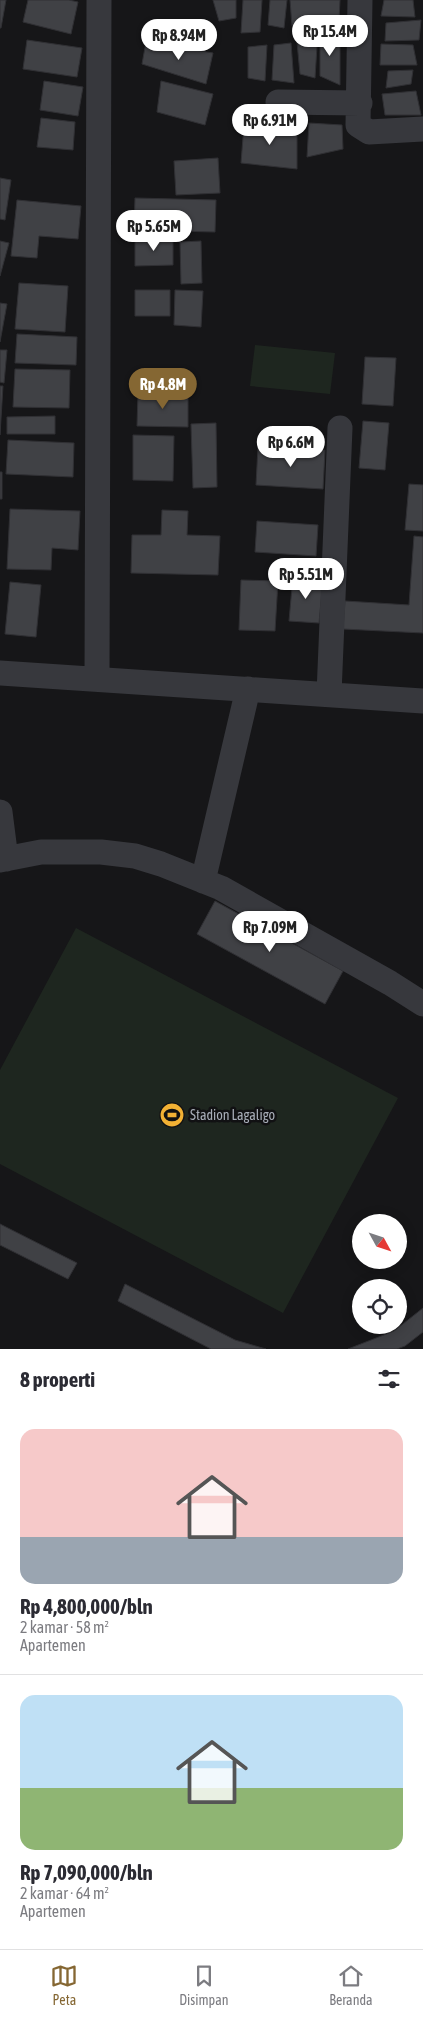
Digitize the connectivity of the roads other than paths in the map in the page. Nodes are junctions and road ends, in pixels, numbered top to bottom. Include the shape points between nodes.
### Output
1 (99, 0) edge
2 (360, 0) edge
3 (278, 102) dead end
4 (360, 102) junction
5 (423, 129) edge
6 (340, 428) dead end
7 (0, 673) edge
8 (97, 678) junction
9 (248, 688) junction
10 (329, 694) junction
11 (423, 701) edge
12 (0, 812) edge
13 (3, 860) edge
14 (203, 881) junction
15 (423, 1004) edge

1 - 8 street
2 - 4 street
3 - 4 street
4 - 5 street via 358,123 364,130
6 - 10 street
7 - 8 street
8 - 9 street
9 - 10 street
9 - 14 street
10 - 11 street
12 - 13 street
13 - 14 street via 41,852 114,853 161,864
14 - 15 street via 390,982

